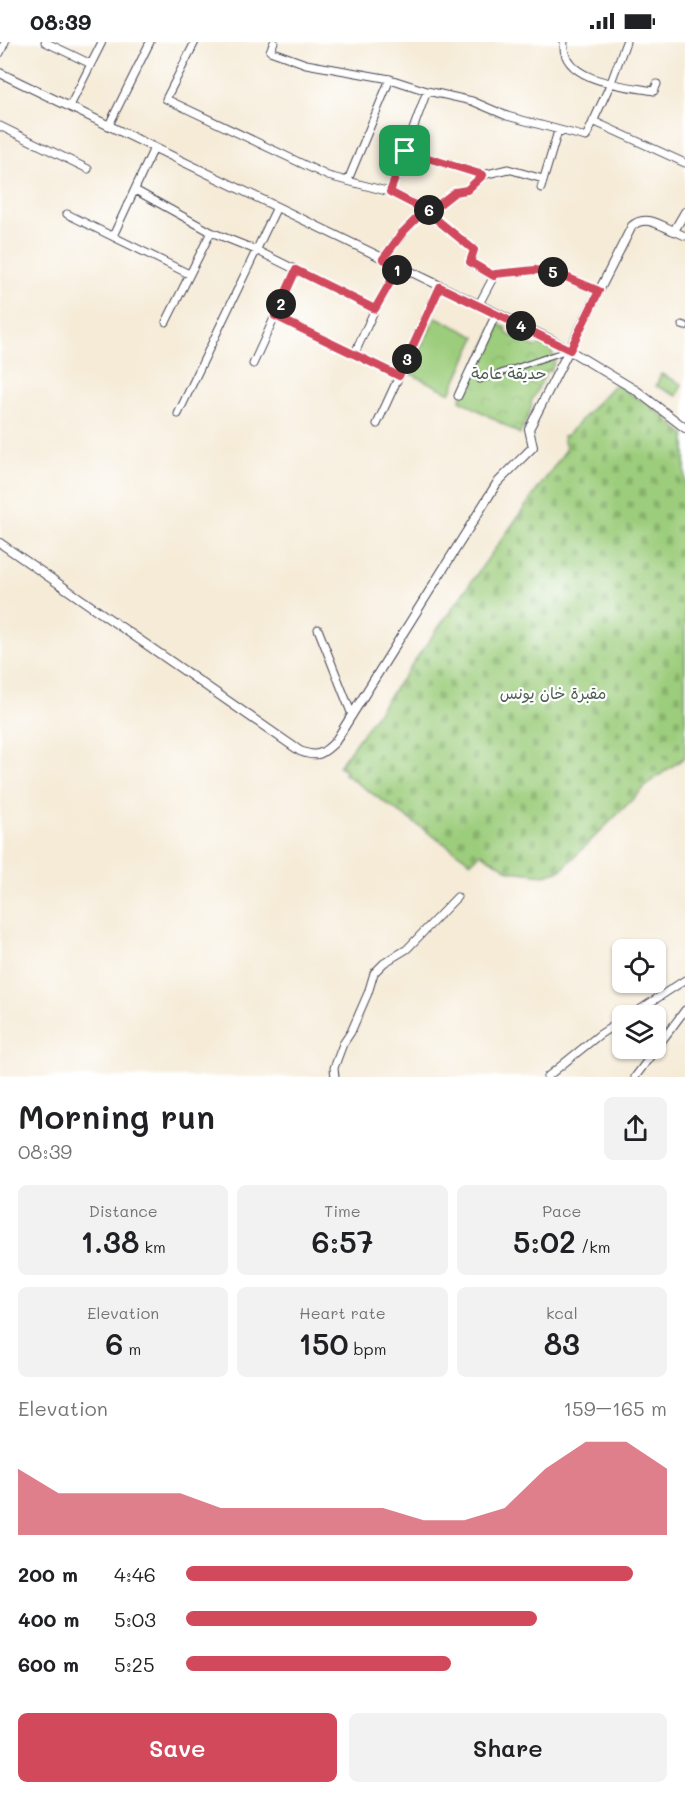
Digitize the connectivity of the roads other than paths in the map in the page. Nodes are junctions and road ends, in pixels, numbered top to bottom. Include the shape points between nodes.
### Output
1 (5, 42) edge
2 (102, 42) edge
3 (150, 42) edge
4 (195, 42) edge
5 (274, 42) edge
6 (564, 42) edge
7 (626, 42) edge
8 (50, 43) edge
9 (0, 53) edge
10 (91, 64) junction
11 (0, 73) edge
12 (390, 79) junction
13 (657, 84) dead end
14 (610, 85) junction
15 (427, 91) junction
16 (70, 106) junction
17 (593, 120) junction
18 (109, 125) junction
19 (0, 126) edge
20 (558, 131) junction
21 (154, 148) junction
22 (405, 151) junction
23 (685, 163) edge
24 (88, 169) dead end
25 (483, 175) junction
26 (543, 179) junction
27 (348, 180) junction
28 (541, 188) dead end
29 (135, 190) junction
30 (390, 192) junction
31 (276, 207) junction
32 (425, 210) junction
33 (685, 212) edge
34 (67, 214) dead end
35 (674, 231) junction
36 (212, 232) junction
37 (112, 236) junction
38 (685, 236) edge
39 (256, 250) junction
40 (383, 259) junction
41 (399, 267) junction
42 (296, 270) junction
43 (189, 274) junction
44 (494, 276) junction
45 (440, 287) junction
46 (598, 291) junction
47 (478, 306) junction
48 (375, 309) junction
49 (496, 314) junction
50 (275, 316) junction
51 (166, 322) dead end
52 (570, 350) junction
53 (354, 355) junction
54 (253, 364) dead end
55 (399, 376) junction
56 (480, 380) dead end
57 (458, 396) dead end
58 (178, 414) dead end
59 (377, 424) dead end
60 (685, 428) edge
61 (0, 543) edge
62 (318, 629) dead end
63 (352, 715) junction
64 (457, 897) dead end
65 (685, 980) edge
66 (647, 1005) edge
67 (685, 1010) edge
68 (612, 1027) edge
69 (335, 1077) edge
70 (547, 1077) edge
71 (635, 1077) edge

1 - 9 street
2 - 10 street
3 - 18 street
4 - 27 street via 166,99 328,176
5 - 12 street via 270,51 285,58
6 - 14 street via 573,67
7 - 14 street
8 - 10 street
10 - 16 street
11 - 16 street
12 - 15 street
12 - 27 street
13 - 14 street via 654,91
14 - 17 street
15 - 20 street via 472,101
15 - 22 street
16 - 18 street
17 - 20 street via 586,137
17 - 23 street
18 - 21 street
19 - 24 street
20 - 26 street
21 - 29 street
21 - 31 street
22 - 25 street
22 - 30 street
25 - 26 street via 508,169
25 - 32 street via 467,190 455,192 432,210
26 - 28 street
27 - 30 street
29 - 36 street
29 - 37 street
30 - 32 street
31 - 39 street
31 - 40 street
32 - 40 street
32 - 44 street via 474,250 470,262
33 - 35 street
34 - 37 street
35 - 38 street
35 - 46 street via 644,219 637,221
36 - 39 street
36 - 43 street
37 - 43 street
39 - 42 street
39 - 58 street
40 - 41 street
41 - 45 street
41 - 48 street
42 - 48 street
42 - 50 street
43 - 51 street
44 - 46 street via 535,270 554,272
44 - 47 street
45 - 47 street
45 - 55 street
46 - 52 street
47 - 49 street
48 - 53 street
49 - 52 street
49 - 57 street
50 - 53 street
50 - 54 street
52 - 56 street
52 - 60 street via 637,391
52 - 63 street via 529,429 533,447 497,483
53 - 55 street
55 - 59 street
61 - 63 street via 300,751 323,754
62 - 63 street
64 - 69 street via 407,949 374,973 343,1044 334,1068
65 - 66 street
67 - 71 street
68 - 70 street

